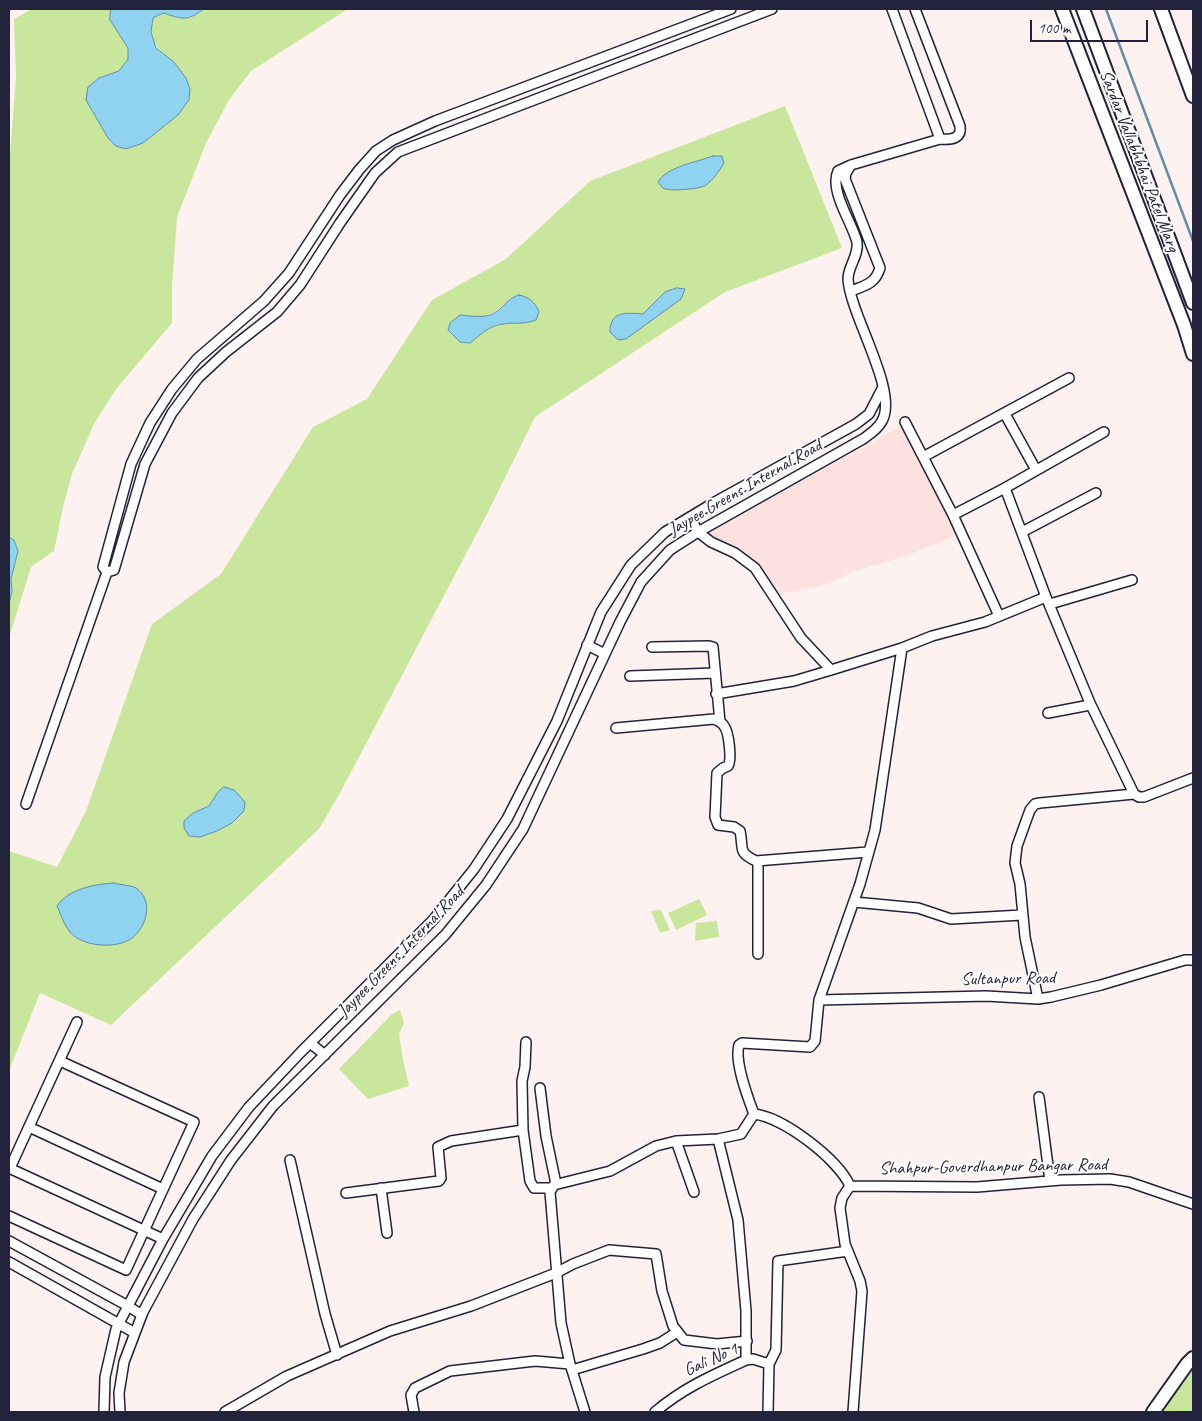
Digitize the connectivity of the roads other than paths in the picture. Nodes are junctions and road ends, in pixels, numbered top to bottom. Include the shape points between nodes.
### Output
1 (731, 9) edge
2 (772, 9) edge
3 (892, 9) edge
4 (915, 9) edge
5 (1062, 9) edge
6 (1082, 9) edge
7 (1161, 9) edge
8 (1193, 96) edge
9 (472, 107) junction
10 (477, 121) junction
11 (940, 139) junction
12 (851, 165) junction
13 (851, 290) junction
14 (1193, 300) edge
15 (1176, 304) junction
16 (1193, 354) edge
17 (1069, 378) dead end
18 (883, 387) junction
19 (1005, 414) junction
20 (905, 422) dead end
21 (1104, 432) dead end
22 (923, 457) junction
23 (1036, 470) junction
24 (1005, 488) junction
25 (1096, 493) dead end
26 (953, 515) junction
27 (690, 517) junction
28 (698, 532) junction
29 (1022, 532) junction
30 (107, 572) junction
31 (1132, 580) dead end
32 (1048, 600) junction
33 (999, 616) junction
34 (588, 645) junction
35 (652, 647) dead end
36 (902, 648) junction
37 (605, 654) junction
38 (831, 670) junction
39 (715, 673) junction
40 (630, 676) dead end
41 (716, 694) junction
42 (1090, 705) junction
43 (1048, 713) dead end
44 (720, 722) junction
45 (616, 728) dead end
46 (1193, 778) edge
47 (1134, 794) junction
48 (26, 804) dead end
49 (868, 852) junction
50 (756, 861) junction
51 (854, 902) junction
52 (1022, 915) junction
53 (758, 954) dead end
54 (1193, 960) edge
55 (1038, 999) junction
56 (819, 1000) junction
57 (77, 1022) dead end
58 (526, 1042) dead end
59 (310, 1043) junction
60 (325, 1055) junction
61 (60, 1061) junction
62 (540, 1088) dead end
63 (1039, 1097) dead end
64 (754, 1114) junction
65 (29, 1127) junction
66 (523, 1130) junction
67 (718, 1139) junction
68 (676, 1141) junction
69 (290, 1160) dead end
70 (10, 1168) edge
71 (1050, 1181) junction
72 (554, 1186) junction
73 (850, 1186) junction
74 (163, 1188) junction
75 (380, 1188) junction
76 (694, 1192) dead end
77 (346, 1193) dead end
78 (1193, 1204) edge
79 (9, 1216) edge
80 (144, 1230) junction
81 (387, 1233) dead end
82 (163, 1239) junction
83 (9, 1241) edge
84 (848, 1251) junction
85 (9, 1262) edge
86 (556, 1273) junction
87 (128, 1306) junction
88 (142, 1315) junction
89 (119, 1323) junction
90 (677, 1332) junction
91 (135, 1333) junction
92 (747, 1341) junction
93 (337, 1355) junction
94 (1193, 1358) edge
95 (746, 1360) junction
96 (768, 1364) junction
97 (571, 1368) junction
98 (104, 1412) edge
99 (120, 1412) edge
100 (225, 1412) edge
101 (414, 1412) edge
102 (585, 1412) edge
103 (655, 1412) edge
104 (768, 1412) edge
105 (853, 1412) edge
106 (1153, 1412) edge

1 - 9 street
2 - 10 street
3 - 11 street
4 - 11 street via 961,131 952,140
5 - 15 street, Sardar Vallabhbhai Patel Marg
6 - 14 street, Sardar Vallabhbhai Patel Marg
7 - 8 street
9 - 10 street
9 - 30 street via 393,140 376,151 340,195 289,273 264,301 197,359 172,389 150,423 131,464 103,567
10 - 30 street via 398,152 375,173 300,285 277,312 198,378 172,413 145,464 114,570
11 - 12 street
12 - 13 street, Jaypee Greens Internal Road via 838,171 835,177 857,243 848,278
12 - 13 street via 845,179 880,268 877,278
13 - 18 street, Jaypee Greens Internal Road
14 - 15 street
15 - 16 street, Sardar Vallabhbhai Patel Marg
17 - 19 street
18 - 27 street, Jaypee Greens Internal Road via 869,414 856,424
18 - 28 street, Jaypee Greens Internal Road via 886,405 883,420 874,431
19 - 22 street
19 - 23 street
20 - 22 street
21 - 23 street
22 - 26 street
23 - 24 street
24 - 26 street
24 - 29 street
25 - 29 street
26 - 33 street
27 - 28 street
27 - 34 street, Jaypee Greens Internal Road via 665,532 631,565 601,612
28 - 37 street, Jaypee Greens Internal Road via 670,550 641,582
28 - 38 street via 755,568 801,638
29 - 32 street
30 - 48 street
31 - 32 street
32 - 33 street
32 - 42 street
33 - 36 street
34 - 37 street
34 - 59 street, Jaypee Greens Internal Road via 556,721 507,819 474,869 433,920
35 - 39 street via 711,646 714,649
36 - 38 street
36 - 49 street via 884,781
37 - 60 street, Jaypee Greens Internal Road via 523,829 486,885 445,935
38 - 41 street via 794,681
39 - 40 street
39 - 41 street
41 - 44 street
42 - 43 street
42 - 47 street
44 - 45 street via 707,719
44 - 50 street via 727,731 731,760 716,777 716,822 721,827 734,827 740,831 744,854
46 - 47 street via 1144,796
47 - 52 street via 1040,803 1032,807 1015,854
49 - 50 street
49 - 51 street
50 - 53 street via 759,870
51 - 52 street via 918,908 952,919
51 - 56 street
52 - 55 street
54 - 55 street, Sultanpur Road
55 - 56 street, Sultanpur Road via 986,996
56 - 64 street via 815,1041 810,1047 739,1045 744,1088
57 - 61 street
58 - 66 street via 522,1081
59 - 60 street
59 - 82 street, Jaypee Greens Internal Road via 249,1107 217,1149
60 - 88 street, Jaypee Greens Internal Road via 273,1106 231,1160 193,1219
61 - 65 street
61 - 74 street via 194,1122
62 - 72 street
63 - 71 street
64 - 67 street via 742,1134
64 - 73 street via 787,1126 820,1151 842,1172
65 - 70 street
65 - 74 street
66 - 72 street via 532,1185 537,1188
66 - 75 street via 440,1144 439,1181
67 - 68 street
67 - 92 street via 738,1220
68 - 72 street via 656,1146 610,1171
68 - 76 street
69 - 93 street
70 - 80 street
71 - 73 street, Shahpur-Goverdhanpur Bangar Road via 978,1187
71 - 78 street, Shahpur-Goverdhanpur Bangar Road via 1110,1179 1129,1182
72 - 86 street via 550,1192
73 - 84 street via 840,1203
74 - 80 street
75 - 77 street
75 - 81 street
79 - 80 street via 126,1270
80 - 82 street
82 - 87 street, Jaypee Greens Internal Road
83 - 87 street
84 - 96 street via 778,1260 776,1350
84 - 105 street via 862,1291
85 - 89 street
86 - 90 street via 609,1250 656,1254 662,1290
86 - 93 street via 471,1306 390,1331
86 - 97 street via 561,1323
87 - 88 street
87 - 89 street, Jaypee Greens Internal Road
88 - 91 street, Jaypee Greens Internal Road
89 - 91 street
89 - 98 street, Jaypee Greens Internal Road via 105,1377
90 - 92 street via 684,1340 717,1344
90 - 97 street via 643,1349
91 - 99 street, Jaypee Greens Internal Road via 124,1362 119,1393
92 - 95 street
93 - 100 street via 286,1376
94 - 106 street
95 - 96 street, Gali No 1
95 - 103 street, Gali No 1 via 693,1384
96 - 104 street
97 - 101 street via 535,1361 450,1371 415,1388 412,1395
97 - 102 street

